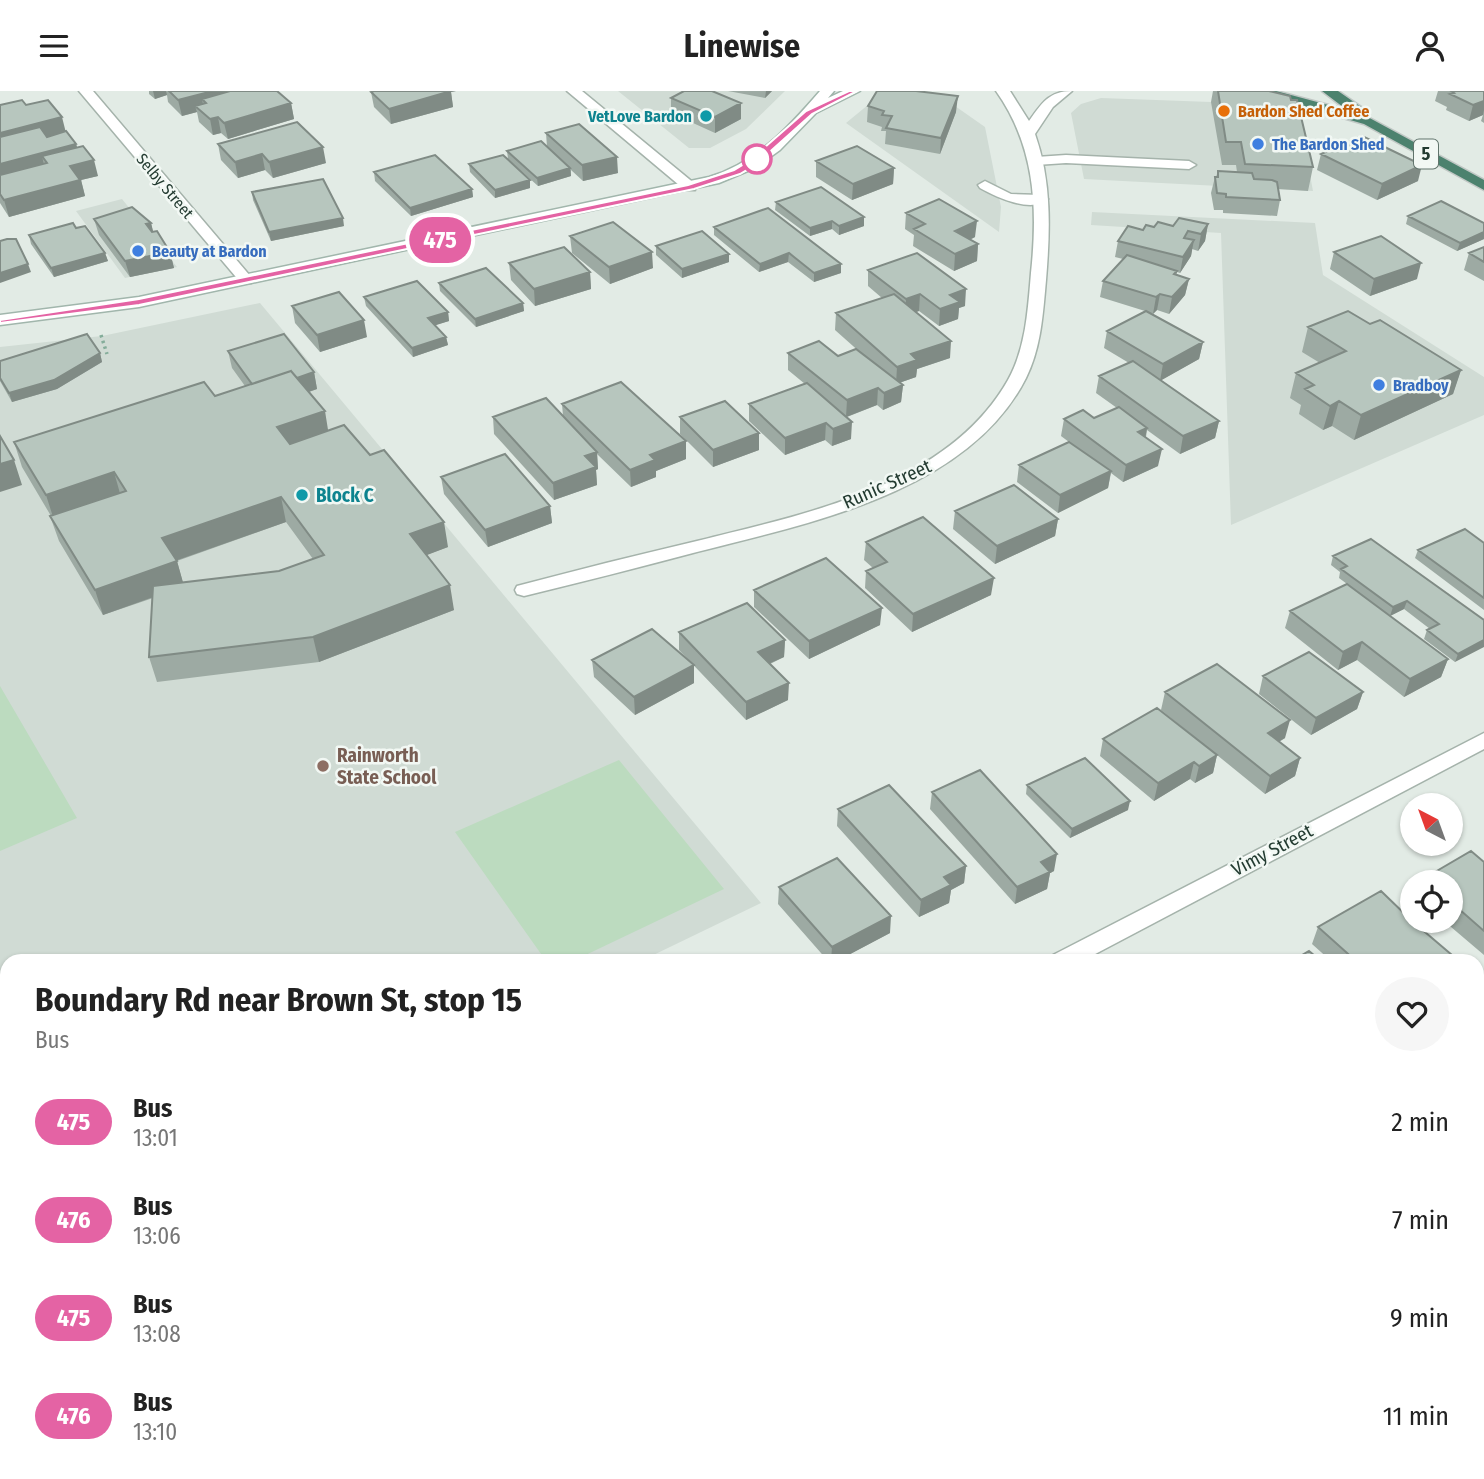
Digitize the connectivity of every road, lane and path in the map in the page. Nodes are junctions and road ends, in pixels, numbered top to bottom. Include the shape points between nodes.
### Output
1 (86, 91) edge
2 (574, 91) edge
3 (827, 91) edge
4 (853, 91) edge
5 (1003, 91) edge
6 (1065, 91) edge
7 (1256, 91) edge
8 (1329, 91) edge
9 (809, 113) junction
10 (1369, 121) junction
11 (1028, 134) junction
12 (1036, 160) junction
13 (1189, 165) dead end
14 (985, 185) dead end
15 (1484, 186) edge
16 (690, 187) junction
17 (1041, 199) junction
18 (246, 280) junction
19 (0, 320) edge
20 (102, 336) dead end
21 (107, 354) dead end
22 (524, 590) dead end
23 (1484, 740) edge
24 (1074, 954) edge

1 - 18 street, Selby Street
2 - 16 street
3 - 9 street
4 - 9 street
5 - 11 street, Runic Street
6 - 11 street via 1048,104
7 - 10 highway, 5
8 - 10 highway, 5
9 - 16 street via 752,163
10 - 15 highway, 5
11 - 12 street, Runic Street
12 - 13 street
12 - 17 street, Runic Street
14 - 17 street via 1008,198
16 - 18 street
17 - 22 street, Runic Street via 1044,217 1030,348 1015,383 986,422 939,461 884,490 820,513
18 - 19 street via 92,310
20 - 21 path
23 - 24 street, Vimy Street

